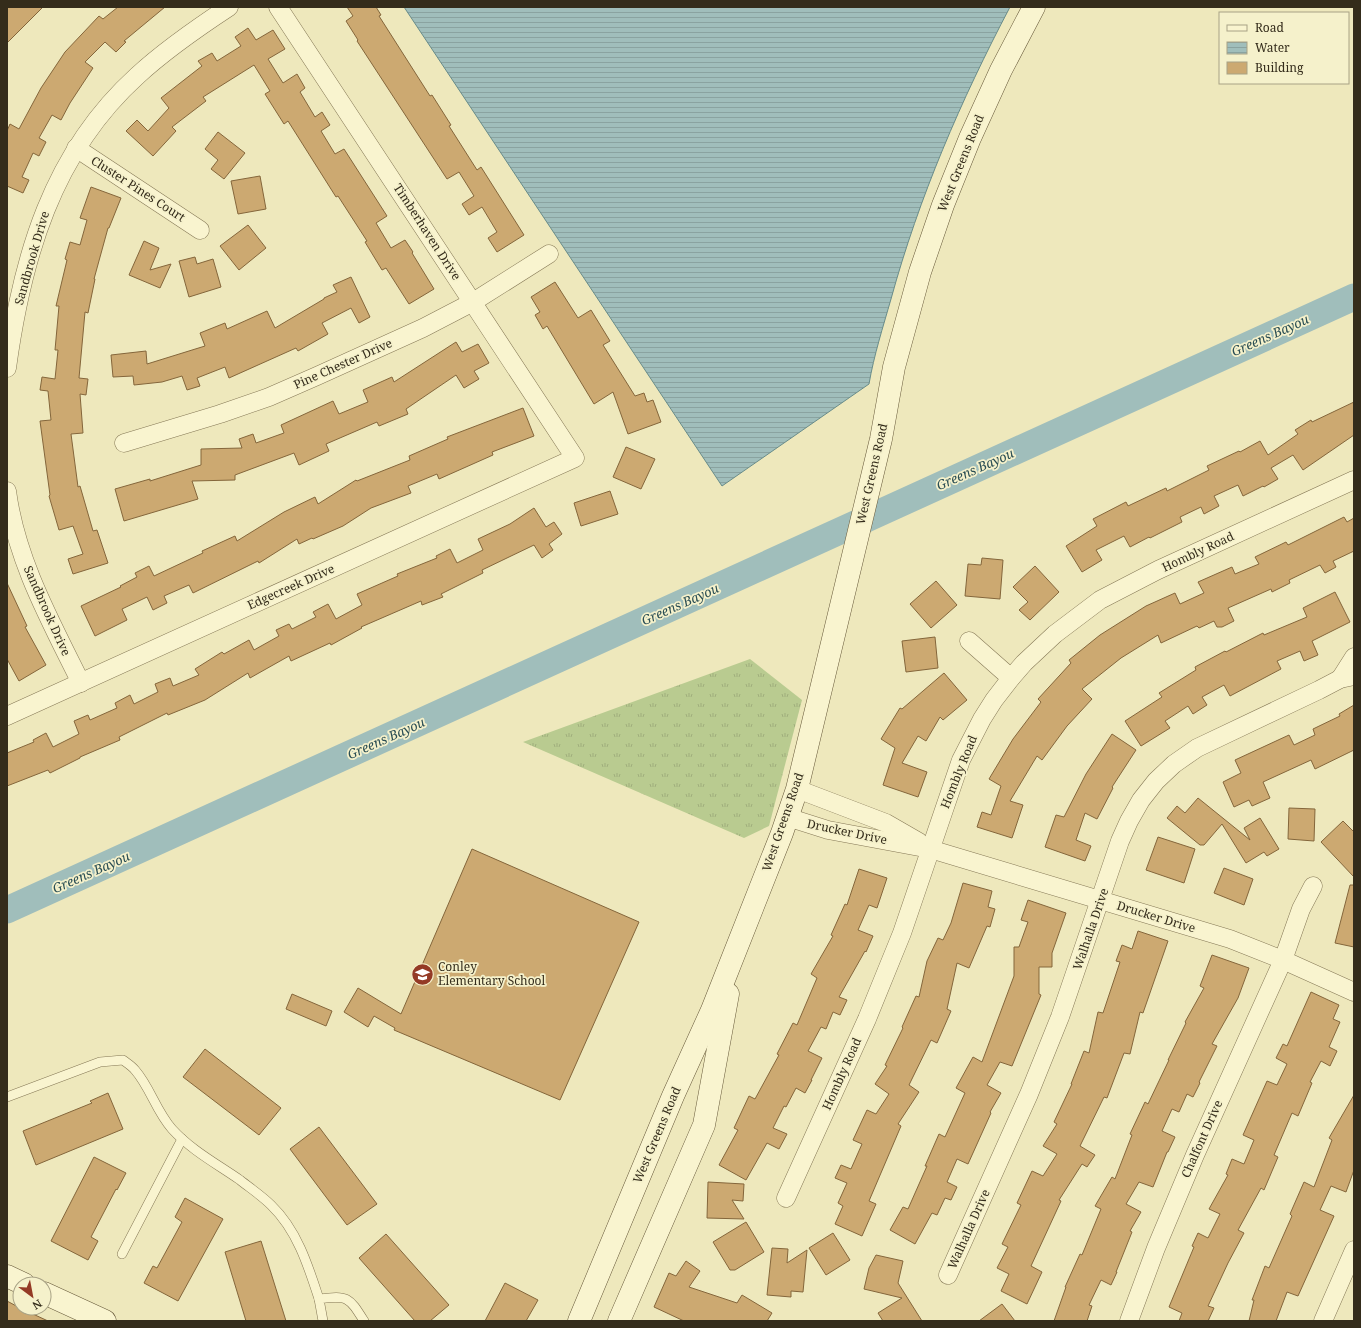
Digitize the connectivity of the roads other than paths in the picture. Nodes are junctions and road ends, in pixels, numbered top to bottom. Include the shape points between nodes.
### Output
1 (229, 7) edge
2 (278, 7) edge
3 (1034, 7) edge
4 (76, 148) junction
5 (200, 230) dead end
6 (549, 254) dead end
7 (473, 302) junction
8 (7, 368) edge
9 (124, 443) dead end
10 (575, 458) joint
11 (1354, 480) edge
12 (7, 491) edge
13 (969, 641) dead end
14 (1354, 657) edge
15 (1347, 677) edge
16 (1011, 678) junction
17 (81, 683) junction
18 (7, 716) edge
19 (797, 789) junction
20 (787, 817) junction
21 (930, 849) junction
22 (1313, 886) dead end
23 (1100, 900) junction
24 (736, 950) junction
25 (1283, 960) junction
26 (1354, 992) edge
27 (7, 1097) edge
28 (182, 1139) junction
29 (786, 1198) dead end
30 (1354, 1250) edge
31 (122, 1254) dead end
32 (948, 1275) dead end
33 (52, 1297) edge
34 (319, 1299) junction
35 (582, 1320) edge
36 (105, 1321) edge
37 (323, 1321) edge
38 (364, 1321) edge
39 (619, 1321) edge
40 (1129, 1321) edge
41 (1323, 1321) edge

1 - 4 street, Sandbrook Drive via 168,48 136,76 109,105
2 - 7 street, Timberhaven Drive
3 - 19 main road, West Greens Road via 970,138 920,272 894,367 881,439
4 - 5 street, Cluster Pines Court
4 - 8 street, Sandbrook Drive via 60,175 32,250
6 - 7 street, Pine Chester Drive
7 - 9 street, Pine Chester Drive via 424,328 268,397
7 - 10 street, Timberhaven Drive
10 - 17 street, Edgecreek Drive
11 - 16 street, Hombly Road via 1158,570 1100,600 1055,634
12 - 17 street, Sandbrook Drive via 27,568
13 - 16 street
14 - 15 street
15 - 23 street, Walhalla Drive via 1197,748 1174,764 1151,787 1129,821
16 - 21 street, Hombly Road via 994,700 961,760
17 - 18 street, Edgecreek Drive
19 - 20 main road, West Greens Road
19 - 21 street, Drucker Drive via 886,823
20 - 21 street, Drucker Drive via 828,830
20 - 24 main road, West Greens Road
21 - 23 street, Drucker Drive
21 - 29 street, Hombly Road via 902,933 867,1020
22 - 25 street, Chalfont Drive via 1301,909
23 - 25 street, Drucker Drive via 1230,939
23 - 32 street, Walhalla Drive via 1060,1017 1029,1094
24 - 35 main road, West Greens Road via 673,1096
24 - 39 main road, West Greens Road via 704,1125
25 - 26 street, Drucker Drive
25 - 40 street, Chalfont Drive via 1195,1155
27 - 28 lane via 100,1062 123,1060 134,1069 155,1105
28 - 31 lane
28 - 34 lane via 271,1204 288,1224 298,1242
30 - 41 street
33 - 36 main road
34 - 37 lane
34 - 38 lane via 345,1298

